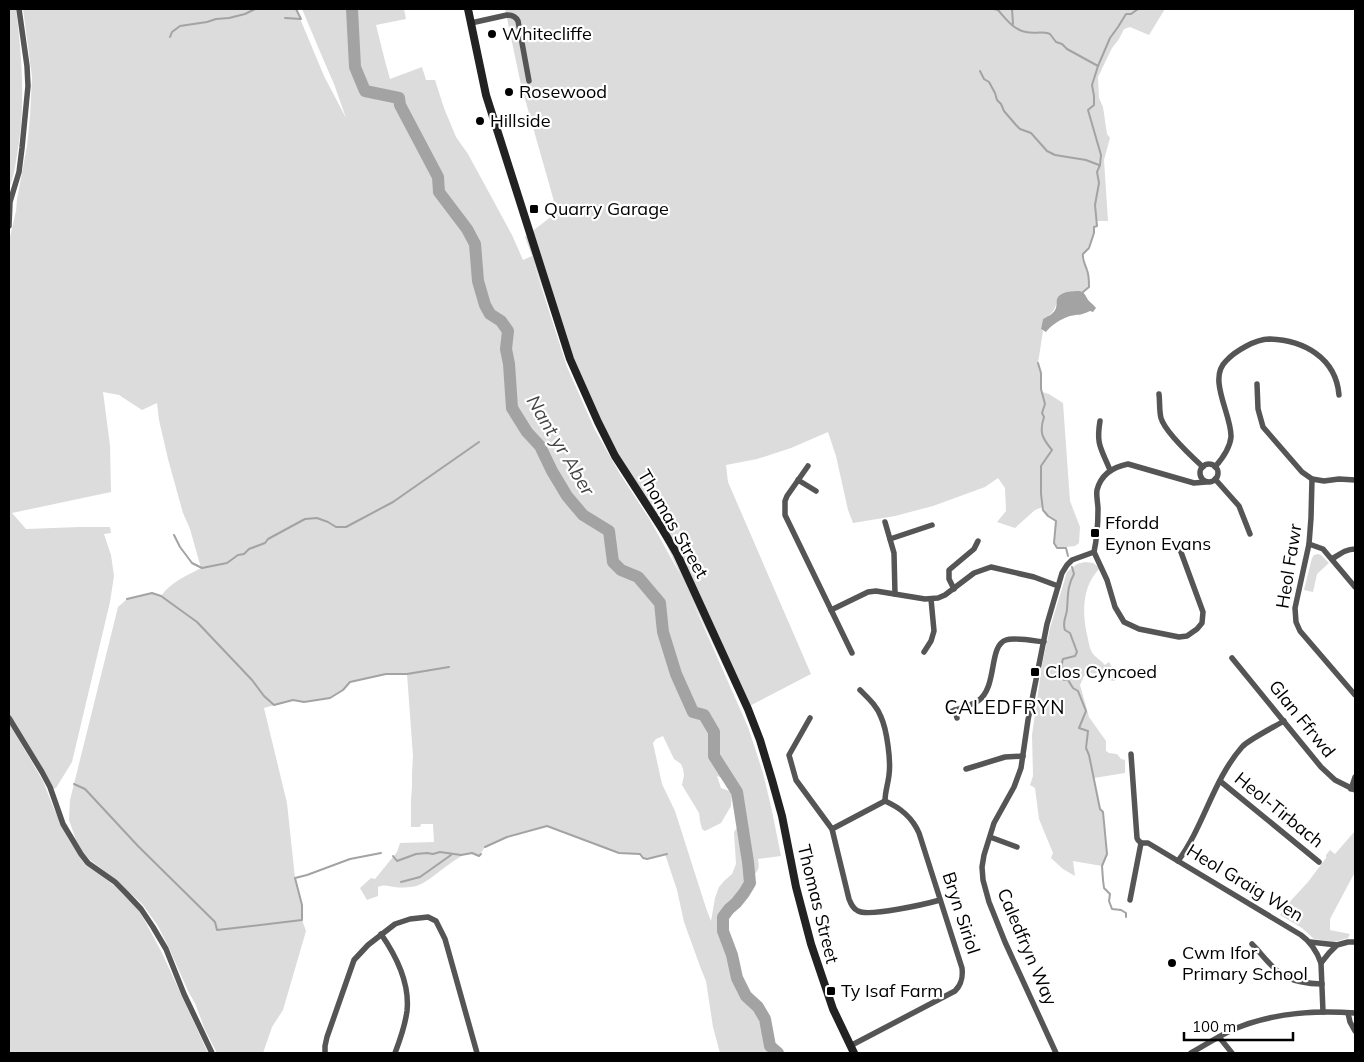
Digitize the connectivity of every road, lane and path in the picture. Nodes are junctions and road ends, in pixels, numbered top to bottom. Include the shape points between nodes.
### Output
1 (19, 9) edge
2 (468, 9) edge
3 (470, 23) junction
4 (529, 81) dead end
5 (9, 226) edge
6 (1257, 384) dead end
7 (1159, 394) dead end
8 (1339, 395) dead end
9 (1100, 420) dead end
10 (808, 466) dead end
11 (1203, 467) junction
12 (1215, 467) junction
13 (1110, 470) junction
14 (1200, 474) junction
15 (1312, 479) junction
16 (798, 480) junction
17 (1187, 480) junction
18 (1215, 480) junction
19 (1355, 480) edge
20 (1206, 482) junction
21 (816, 491) dead end
22 (885, 522) dead end
23 (932, 525) dead end
24 (1250, 534) dead end
25 (890, 538) junction
26 (978, 541) dead end
27 (1178, 544) dead end
28 (1309, 544) junction
29 (1355, 549) edge
30 (1094, 552) junction
31 (1332, 559) junction
32 (1058, 586) junction
33 (1355, 587) edge
34 (954, 589) junction
35 (895, 594) junction
36 (931, 599) junction
37 (831, 610) junction
38 (1044, 642) junction
39 (924, 652) dead end
40 (852, 653) dead end
41 (1232, 658) dead end
42 (860, 690) dead end
43 (1355, 695) edge
44 (9, 718) edge
45 (810, 718) dead end
46 (957, 718) dead end
47 (1284, 721) junction
48 (1130, 754) dead end
49 (1023, 756) junction
50 (966, 769) dead end
51 (1355, 777) edge
52 (1220, 781) junction
53 (1353, 790) edge
54 (885, 801) junction
55 (832, 829) junction
56 (990, 837) junction
57 (1141, 843) junction
58 (1018, 847) dead end
59 (1178, 861) junction
60 (1319, 862) dead end
61 (940, 900) junction
62 (1130, 900) dead end
63 (382, 934) junction
64 (1310, 942) junction
65 (1355, 942) edge
66 (1252, 944) dead end
67 (1337, 945) junction
68 (1321, 963) junction
69 (1322, 984) junction
70 (1323, 1012) junction
71 (1352, 1013) edge
72 (1355, 1031) edge
73 (1219, 1037) junction
74 (852, 1050) edge
75 (212, 1053) edge
76 (325, 1053) edge
77 (395, 1053) edge
78 (477, 1053) edge
79 (1056, 1053) edge
80 (1190, 1053) edge
81 (1232, 1053) edge

1 - 5 street via 28,86 19,172 10,202
2 - 3 main road, Thomas Street
3 - 4 street via 507,15 516,18
3 - 74 main road, Thomas Street via 486,95 570,359 615,456 676,554 748,709 782,816 811,944
6 - 15 street via 1258,409 1263,426 1302,472
7 - 11 street via 1164,424
8 - 12 street via 1329,366 1309,349 1269,339 1252,343 1225,361 1220,369 1219,382 1231,437
9 - 13 street via 1099,443
10 - 16 street
11 - 12 street via 1209,464
11 - 14 street
12 - 18 street via 1218,474
13 - 17 street via 1128,464
13 - 30 street via 1101,479 1097,491
14 - 17 street
14 - 20 street
15 - 19 street
15 - 28 street, Heol Fawr
16 - 21 street
16 - 37 street via 785,501 785,515
17 - 20 street
18 - 20 street
18 - 24 street via 1239,506
22 - 25 street
23 - 25 street
25 - 35 street via 895,560
26 - 34 street via 974,549 949,570
27 - 30 street via 1203,612 1202,623 1197,629 1179,637 1139,629 1124,622
28 - 31 street via 1323,549
28 - 43 street, Heol Fawr via 1296,602 1296,622 1300,631
29 - 31 street
30 - 32 street, Caledfryn Way via 1069,562
31 - 33 street
32 - 34 street via 991,567 974,573
32 - 38 street, Caledfryn Way
34 - 36 street
35 - 36 street
35 - 37 street via 868,592
36 - 39 street via 934,631
37 - 40 street
38 - 46 street via 1006,640 1000,644 987,692 978,701 952,711
38 - 49 street, Caledfryn Way
41 - 47 street, Glan Ffrwd
42 - 54 street via 882,717 890,774
44 - 75 street via 50,787 63,824 81,854 126,892 154,928
45 - 55 street via 789,754 796,780
47 - 52 street via 1243,746
47 - 53 street, Glan Ffrwd via 1321,768
48 - 57 street via 1137,838
49 - 50 street via 1005,757
49 - 56 street, Caledfryn Way via 1018,778 1000,810
51 - 53 street
52 - 59 street via 1190,844
52 - 60 street, Heol-Tirbach
54 - 55 street
54 - 61 street, Bryn Siriol via 915,823
55 - 61 street via 849,899 858,912
56 - 58 street
56 - 79 street, Caledfryn Way via 982,867 989,902
57 - 59 street, Heol Graig Wen via 1148,843
57 - 62 street
59 - 64 street, Heol Graig Wen
61 - 74 street, Bryn Siriol via 962,968 960,984 955,991
63 - 76 street via 354,960 327,1037
63 - 77 street via 401,968 406,991 407,1010
63 - 78 street via 394,924 410,920 428,917 436,921 445,939
64 - 67 street
64 - 68 street, Heol Graig Wen
65 - 67 street
66 - 69 street via 1283,975 1306,983
67 - 68 street
68 - 69 street, Heol Graig Wen
69 - 70 street, Heol Graig Wen
70 - 71 street
70 - 73 street via 1265,1020
71 - 72 street via 1350,1022
73 - 80 street
73 - 81 street

